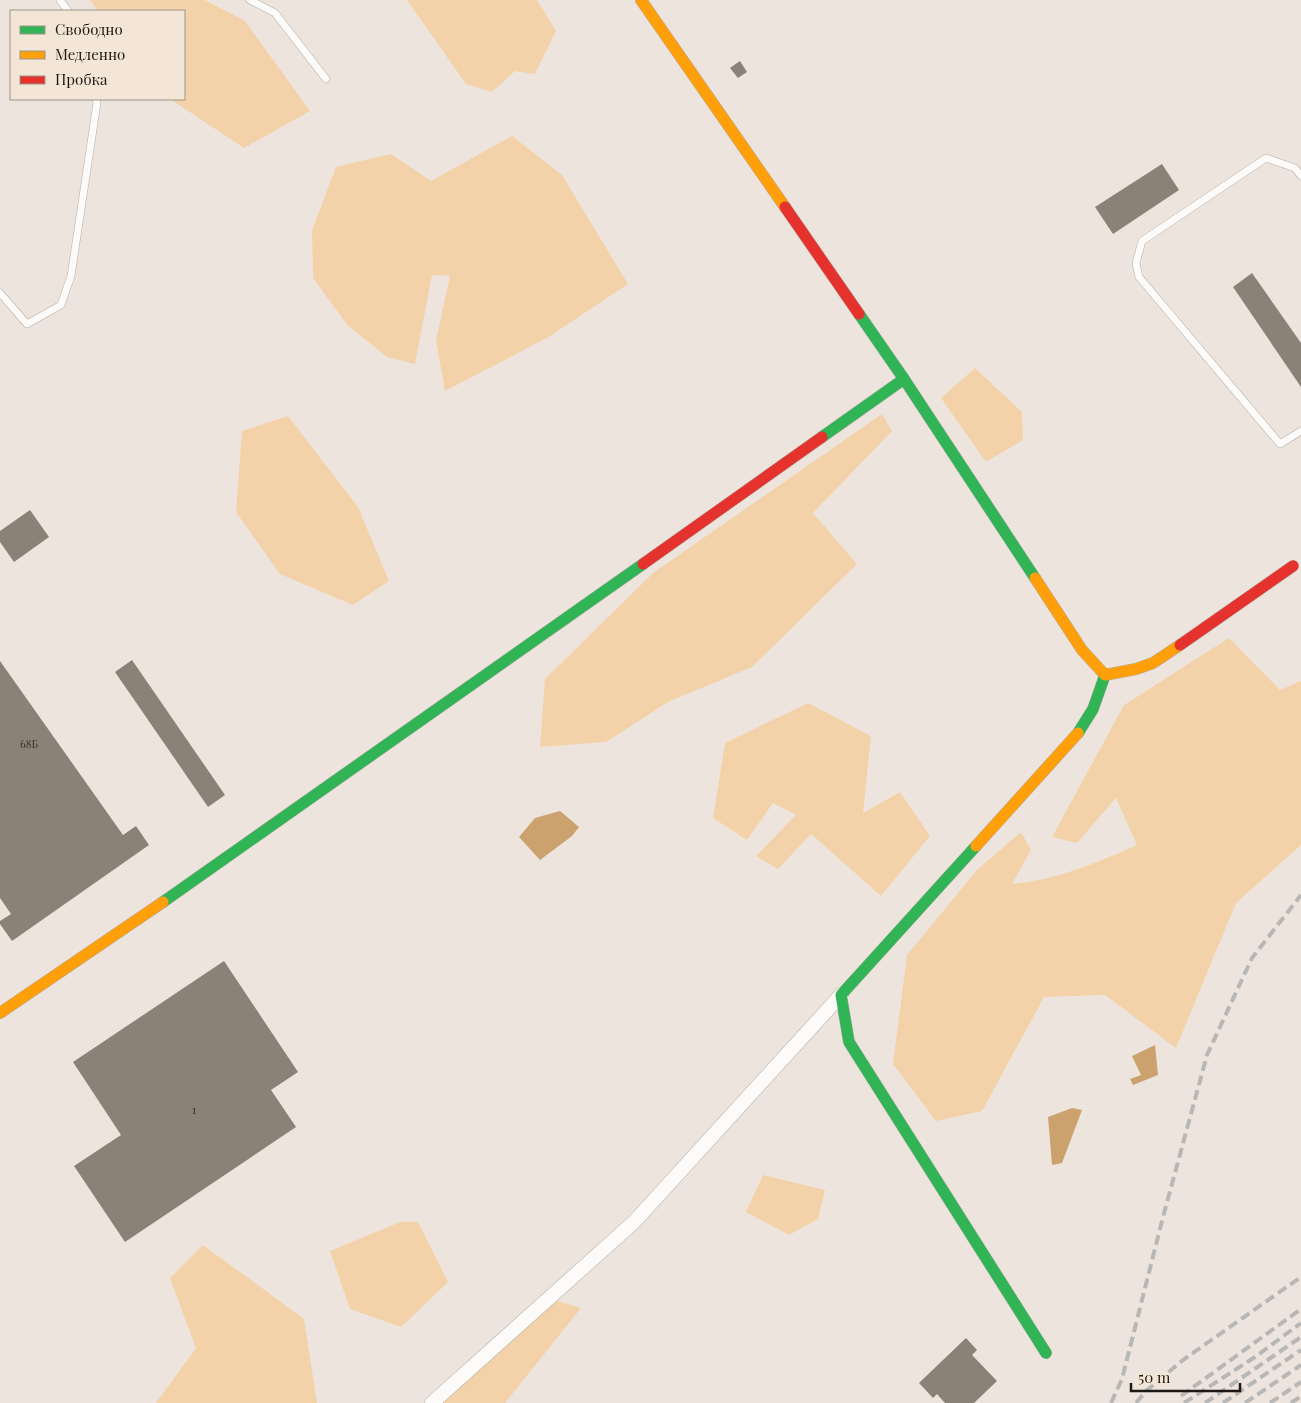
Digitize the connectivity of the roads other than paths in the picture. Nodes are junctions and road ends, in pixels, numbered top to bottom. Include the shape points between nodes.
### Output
1 (250, 0) edge
2 (641, 0) edge
3 (326, 79) dead end
4 (96, 100) edge
5 (1301, 176) edge
6 (0, 293) edge
7 (904, 379) junction
8 (1301, 431) edge
9 (1297, 563) edge
10 (1105, 675) junction
11 (842, 995) junction
12 (0, 1013) edge
13 (1046, 1353) dead end
14 (432, 1403) edge

1 - 3 lane via 276,13
2 - 7 street
4 - 6 lane via 72,276 61,305 27,324
5 - 8 lane via 1295,168 1266,158 1142,240 1136,263 1139,277 1280,444
7 - 10 street via 1082,650
7 - 12 street via 215,867
9 - 10 street via 1153,663
10 - 11 street via 1094,709 1082,730
11 - 13 street via 849,1042
11 - 14 street via 634,1222

